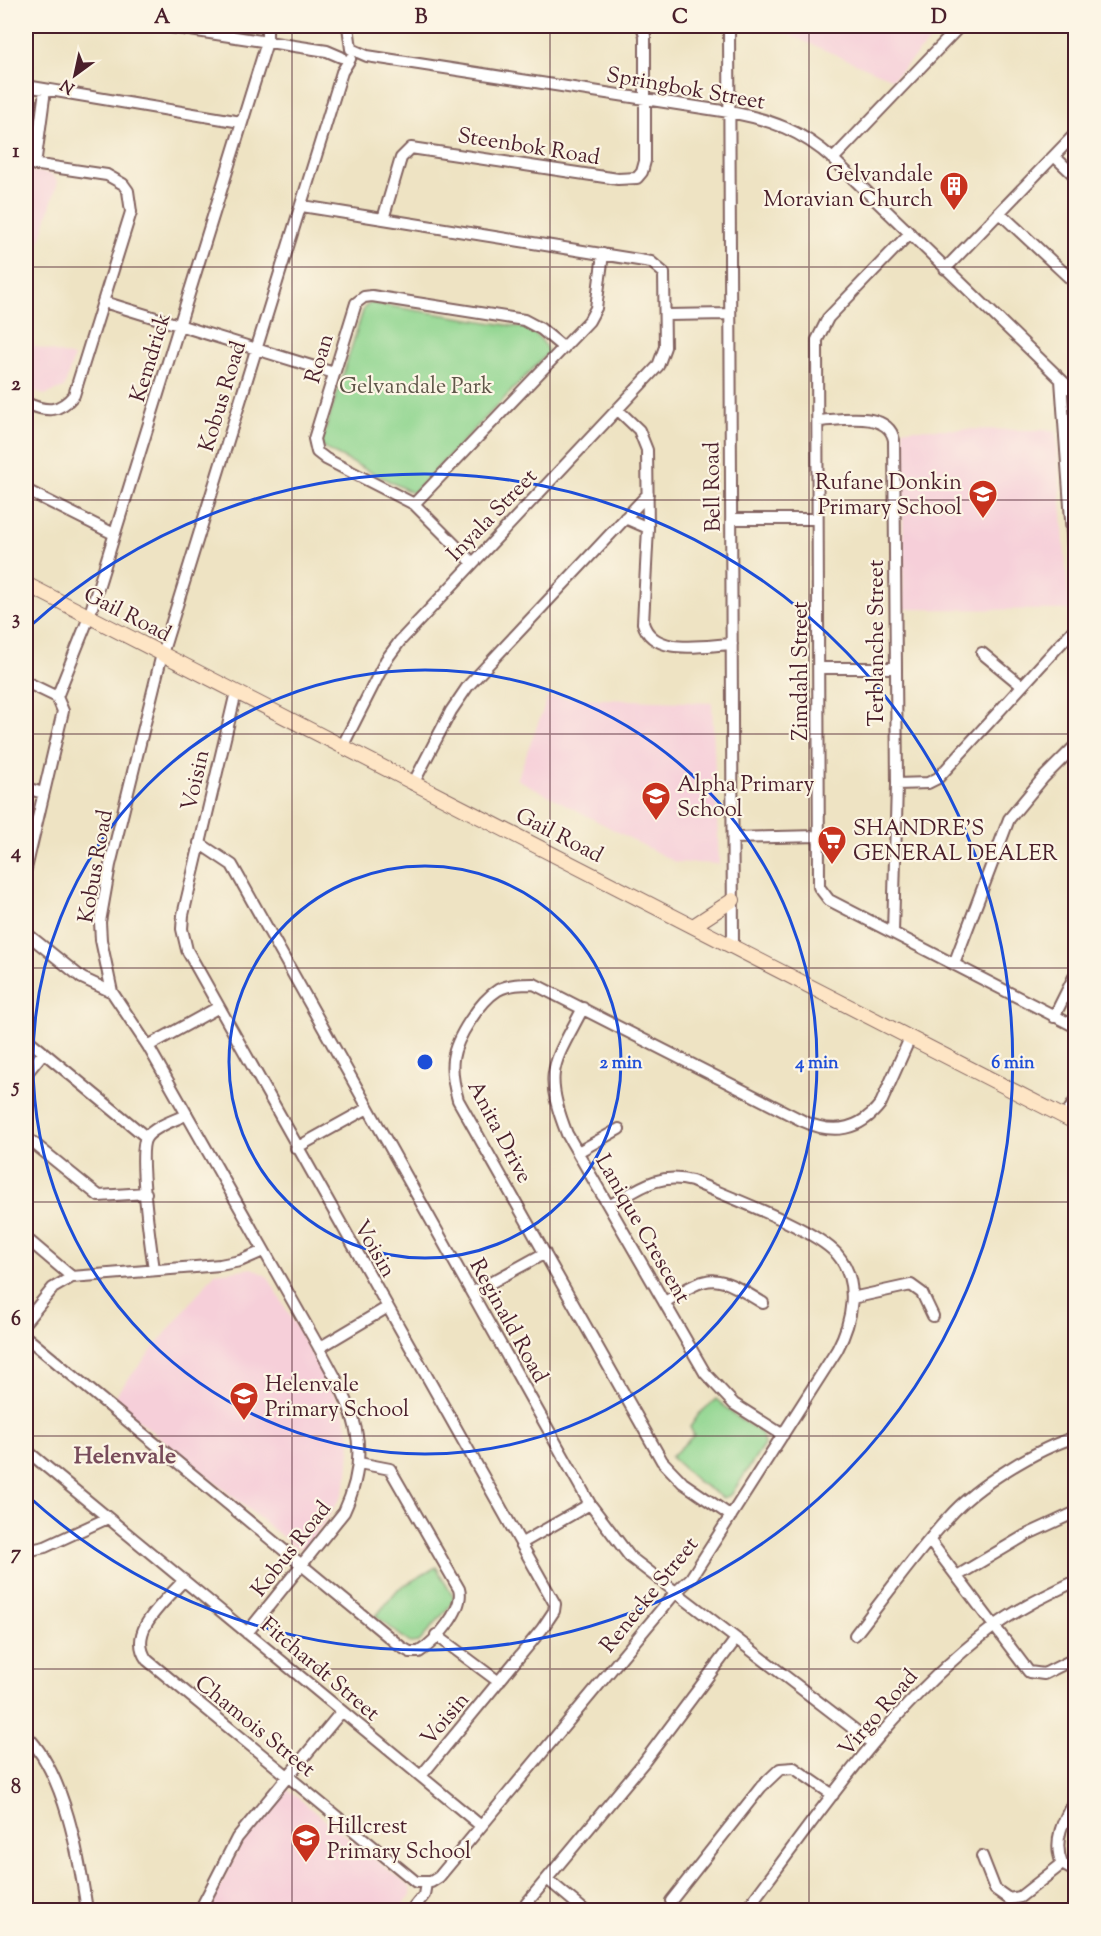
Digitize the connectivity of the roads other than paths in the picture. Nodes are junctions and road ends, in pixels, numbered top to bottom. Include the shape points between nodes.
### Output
1 (164, 26) edge
2 (267, 26) edge
3 (642, 26) edge
4 (729, 26) edge
5 (960, 26) edge
6 (349, 29) edge
7 (267, 42) junction
8 (346, 54) junction
9 (26, 86) edge
10 (45, 90) junction
11 (645, 98) junction
12 (729, 112) junction
13 (241, 122) junction
14 (1076, 134) edge
15 (1054, 156) junction
16 (833, 159) junction
17 (30, 164) edge
18 (1076, 177) edge
19 (302, 206) junction
20 (1000, 213) junction
21 (383, 219) junction
22 (909, 233) junction
23 (603, 254) junction
24 (945, 268) junction
25 (1076, 284) edge
26 (104, 302) junction
27 (667, 315) junction
28 (728, 315) junction
29 (179, 324) junction
30 (256, 348) junction
31 (564, 348) junction
32 (334, 373) junction
33 (1061, 380) junction
34 (1076, 394) edge
35 (26, 403) edge
36 (618, 410) junction
37 (818, 421) junction
38 (26, 490) edge
39 (648, 494) junction
40 (414, 504) junction
41 (625, 518) junction
42 (730, 519) junction
43 (817, 519) junction
44 (648, 528) junction
45 (114, 534) junction
46 (472, 562) junction
47 (26, 584) edge
48 (1076, 590) edge
49 (89, 617) junction
50 (1076, 627) edge
51 (732, 644) junction
52 (982, 653) dead end
53 (162, 654) junction
54 (819, 668) junction
55 (894, 668) junction
56 (26, 682) edge
57 (1022, 687) junction
58 (236, 692) junction
59 (57, 696) junction
60 (1076, 745) edge
61 (342, 747) junction
62 (413, 784) junction
63 (897, 784) junction
64 (26, 788) edge
65 (43, 793) junction
66 (818, 836) junction
67 (734, 838) junction
68 (199, 843) junction
69 (26, 869) edge
70 (733, 900) junction
71 (693, 926) junction
72 (26, 933) edge
73 (893, 933) junction
74 (733, 947) junction
75 (954, 964) junction
76 (1076, 973) edge
77 (112, 992) junction
78 (219, 1006) junction
79 (583, 1008) junction
80 (1054, 1017) junction
81 (1076, 1027) edge
82 (26, 1038) edge
83 (910, 1038) junction
84 (148, 1046) junction
85 (43, 1053) junction
86 (26, 1074) edge
87 (1076, 1099) edge
88 (368, 1108) junction
89 (186, 1115) junction
90 (1070, 1120) edge
91 (619, 1129) dead end
92 (26, 1137) edge
93 (146, 1137) junction
94 (296, 1148) junction
95 (578, 1152) junction
96 (146, 1193) junction
97 (609, 1206) junction
98 (26, 1238) edge
99 (263, 1251) junction
100 (545, 1253) junction
101 (154, 1269) junction
102 (72, 1277) junction
103 (472, 1293) junction
104 (852, 1298) junction
105 (665, 1302) junction
106 (763, 1303) dead end
107 (388, 1307) junction
108 (933, 1316) dead end
109 (26, 1321) edge
110 (26, 1337) edge
111 (319, 1348) junction
112 (783, 1435) junction
113 (1076, 1437) edge
114 (26, 1450) edge
115 (358, 1463) junction
116 (590, 1504) junction
117 (1076, 1512) edge
118 (731, 1516) junction
119 (108, 1518) junction
120 (930, 1542) junction
121 (522, 1543) junction
122 (26, 1551) edge
123 (303, 1566) junction
124 (957, 1576) junction
125 (183, 1580) junction
126 (1076, 1581) edge
127 (675, 1593) junction
128 (993, 1627) junction
129 (247, 1633) junction
130 (436, 1635) junction
131 (855, 1635) dead end
132 (736, 1639) junction
133 (1076, 1658) edge
134 (499, 1682) junction
135 (342, 1711) junction
136 (26, 1735) edge
137 (872, 1743) junction
138 (421, 1776) junction
139 (288, 1777) junction
140 (833, 1796) junction
141 (1076, 1797) edge
142 (481, 1826) junction
143 (982, 1856) dead end
144 (1062, 1864) junction
145 (1076, 1872) edge
146 (548, 1879) junction
147 (421, 1882) junction
148 (671, 1901) dead end
149 (87, 1911) edge
150 (200, 1911) edge
151 (412, 1911) edge
152 (521, 1911) edge
153 (584, 1911) edge
154 (746, 1911) edge

1 - 7 street
2 - 7 street, Kemdrick
3 - 11 street
4 - 12 street, Bell Road
5 - 16 street
6 - 8 street, Kobus Road
7 - 8 street
7 - 13 street, Kemdrick
8 - 11 street, Springbok Street
8 - 19 street, Kobus Road
9 - 10 street
10 - 13 street
10 - 17 street
11 - 12 street, Springbok Street
11 - 21 street, Steenbok Road via 645,161 634,180 411,148 401,158
12 - 16 street, Springbok Street via 787,127 811,140
12 - 28 street, Bell Road
13 - 29 street, Kemdrick
14 - 15 street
15 - 18 street
15 - 20 street
16 - 22 street, Springbok Street
17 - 26 street via 107,176 128,191 131,212
19 - 21 street
19 - 30 street, Kobus Road
20 - 24 street
20 - 25 street
21 - 23 street
22 - 24 street, Springbok Street
22 - 37 street, Zimdahl Street via 822,327 817,340
23 - 27 street, Inyala Street via 654,262 664,273
23 - 31 street via 593,315
24 - 33 street, Springbok Street
26 - 29 street
26 - 35 street via 74,395 52,411
27 - 28 street
27 - 36 street, Inyala Street via 661,362
28 - 42 street, Bell Road
29 - 30 street
29 - 45 street, Kemdrick
30 - 32 street
30 - 53 street, Kobus Road
31 - 32 street, Roan via 524,320 372,296 356,303
31 - 40 street
32 - 40 street, Roan via 314,439 317,452
33 - 34 street, Springbok Street
33 - 48 street
36 - 39 street via 639,430 646,443
36 - 46 street, Inyala Street
37 - 43 street, Zimdahl Street
37 - 55 street, Terblanche Street via 876,421 893,433
38 - 45 street
39 - 41 street
39 - 44 street
40 - 46 street, Roan
41 - 44 street
41 - 62 street via 464,691
42 - 43 street
42 - 51 street, Bell Road
43 - 54 street, Zimdahl Street
44 - 51 street via 643,622 648,636 673,646
45 - 49 street, Kemdrick
46 - 61 street, Inyala Street via 392,651
47 - 49 street, Gail Road
49 - 53 street, Gail Road
49 - 59 street, Kemdrick
50 - 57 street
51 - 67 street, Bell Road
52 - 57 street
53 - 58 street, Gail Road
53 - 77 street, Kobus Road via 101,907 100,940
54 - 55 street
54 - 66 street, Zimdahl Street
55 - 63 street, Terblanche Street
56 - 59 street
57 - 63 street via 938,778 928,783
58 - 61 street, Gail Road
58 - 68 street, Voisin
59 - 65 street via 62,721
60 - 75 street via 1042,778 1009,819
61 - 62 street, Gail Road
62 - 71 street, Gail Road
63 - 73 street, Terblanche Street
64 - 65 street
65 - 69 street
66 - 67 street
66 - 73 street, Zimdahl Street via 819,886 824,894
67 - 70 street, Bell Road
68 - 78 street, Voisin via 182,929 187,950
68 - 88 street, Reginald Road via 232,865
70 - 71 street
70 - 74 street, Bell Road
71 - 74 street, Gail Road
72 - 77 street via 82,978
73 - 75 street, Zimdahl Street
74 - 83 street, Gail Road
75 - 80 street, Zimdahl Street
76 - 80 street
77 - 84 street, Kobus Road
78 - 84 street
78 - 94 street, Voisin
79 - 83 street, Anita Drive via 803,1121 831,1130 855,1126 874,1112
79 - 95 street, Lanique Crescent via 555,1063 552,1087 555,1103
79 - 100 street, Anita Drive via 534,984 500,989 468,1026 453,1058 453,1084 458,1100
80 - 81 street, Zimdahl Street
82 - 85 street
83 - 90 street, Gail Road
84 - 89 street, Kobus Road
85 - 86 street
85 - 93 street
87 - 90 street
88 - 94 street
88 - 103 street, Reginald Road
89 - 93 street
89 - 99 street, Kobus Road
91 - 95 street
92 - 96 street via 99,1196
93 - 96 street via 142,1161
94 - 107 street, Voisin
95 - 97 street, Lanique Crescent
96 - 101 street
97 - 104 street, Renecke Street via 663,1178 692,1181 824,1243 838,1256
97 - 105 street, Lanique Crescent
98 - 102 street
99 - 101 street via 220,1265
99 - 111 street, Kobus Road
100 - 103 street
100 - 118 street, Anita Drive via 662,1461 683,1483
101 - 102 street
102 - 109 street via 53,1288
103 - 116 street, Reginald Road
104 - 108 street via 911,1285 922,1293
104 - 112 street, Renecke Street via 848,1330
105 - 106 street via 692,1285 712,1279 738,1287
105 - 112 street, Lanique Crescent via 717,1388 734,1404
107 - 111 street
107 - 121 street, Voisin
110 - 123 street
111 - 115 street, Kobus Road via 351,1409 359,1438
112 - 118 street, Renecke Street
113 - 120 street via 1038,1452 986,1486 949,1516
114 - 119 street, Fitchardt Street
115 - 123 street, Kobus Road via 344,1512
115 - 130 street via 390,1469 459,1589 458,1607
116 - 121 street
116 - 127 street, Reginald Road via 630,1557
117 - 124 street via 1026,1535
118 - 127 street, Renecke Street via 691,1578
119 - 122 street via 45,1547
119 - 125 street, Fitchardt Street
120 - 124 street
120 - 131 street
121 - 134 street, Voisin via 550,1592 554,1611
123 - 129 street, Kobus Road
123 - 130 street via 405,1650 419,1652
124 - 128 street
125 - 129 street, Fitchardt Street
125 - 139 street, Chamois Street via 142,1629 140,1651 156,1669
126 - 128 street, Virgo Road
127 - 132 street, Reginald Road
127 - 142 street, Renecke Street
128 - 133 street via 1034,1674 1044,1674
128 - 137 street, Virgo Road via 922,1687
129 - 135 street, Fitchardt Street
130 - 134 street
132 - 137 street, Reginald Road
132 - 146 street via 644,1762
134 - 138 street, Voisin
135 - 138 street, Fitchardt Street
135 - 139 street
136 - 149 street via 48,1762 56,1780
137 - 140 street, Virgo Road
138 - 142 street, Fitchardt Street
139 - 147 street, Chamois Street
139 - 150 street via 237,1838
140 - 148 street via 794,1768 780,1769 761,1787
140 - 154 street, Virgo Road
141 - 144 street via 1059,1834 1058,1857
142 - 147 street, Renecke Street via 443,1872
143 - 144 street via 995,1890 1009,1899 1020,1897
144 - 145 street
146 - 152 street
146 - 153 street
147 - 151 street, Renecke Street via 424,1895

